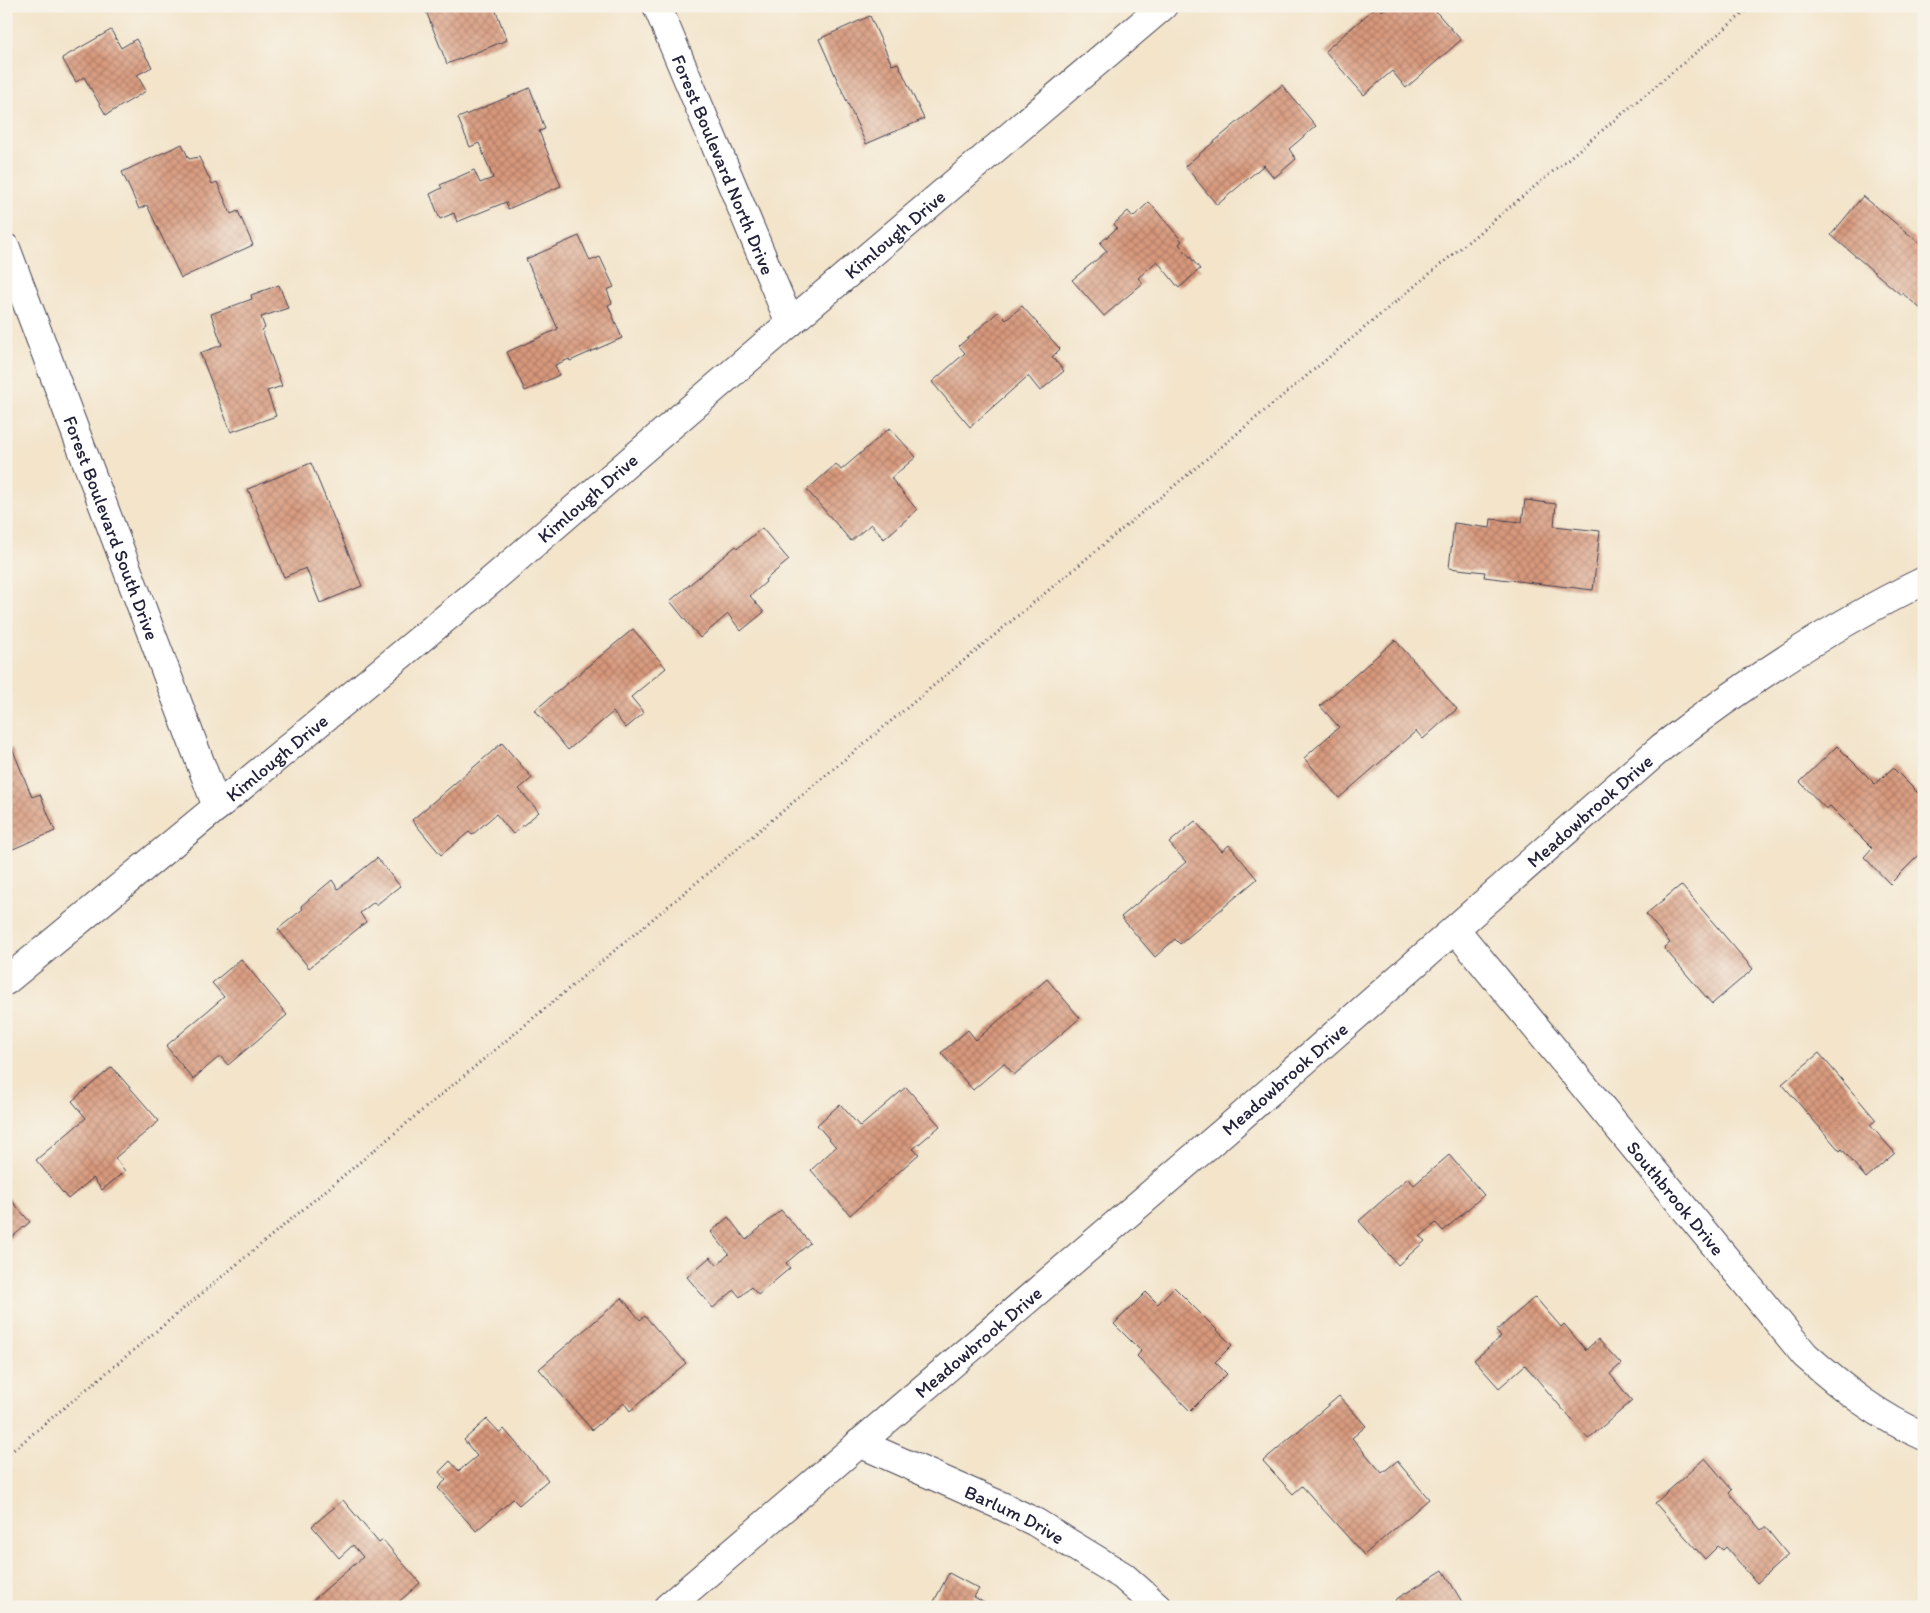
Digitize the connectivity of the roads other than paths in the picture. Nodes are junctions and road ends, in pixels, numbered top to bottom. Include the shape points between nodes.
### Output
1 (657, 6) edge
2 (1163, 6) edge
3 (6, 248) edge
4 (790, 323) junction
5 (1924, 581) edge
6 (217, 808) junction
7 (1455, 929) junction
8 (6, 982) edge
9 (1924, 1436) edge
10 (859, 1444) junction
11 (668, 1607) edge
12 (1158, 1607) edge

1 - 4 street, Forest Boulevard North Drive
2 - 4 street, Kimlough Drive
3 - 6 street, Forest Boulevard South Drive
4 - 6 street, Kimlough Drive via 493,579
5 - 7 street, Meadowbrook Drive via 1830,632 1711,710 1662,747
6 - 8 street, Kimlough Drive
7 - 9 street, Southbrook Drive via 1805,1355 1845,1390 1905,1428
7 - 10 street, Meadowbrook Drive
10 - 11 street, Meadowbrook Drive
10 - 12 street, Barlum Drive via 1035,1522 1123,1576

